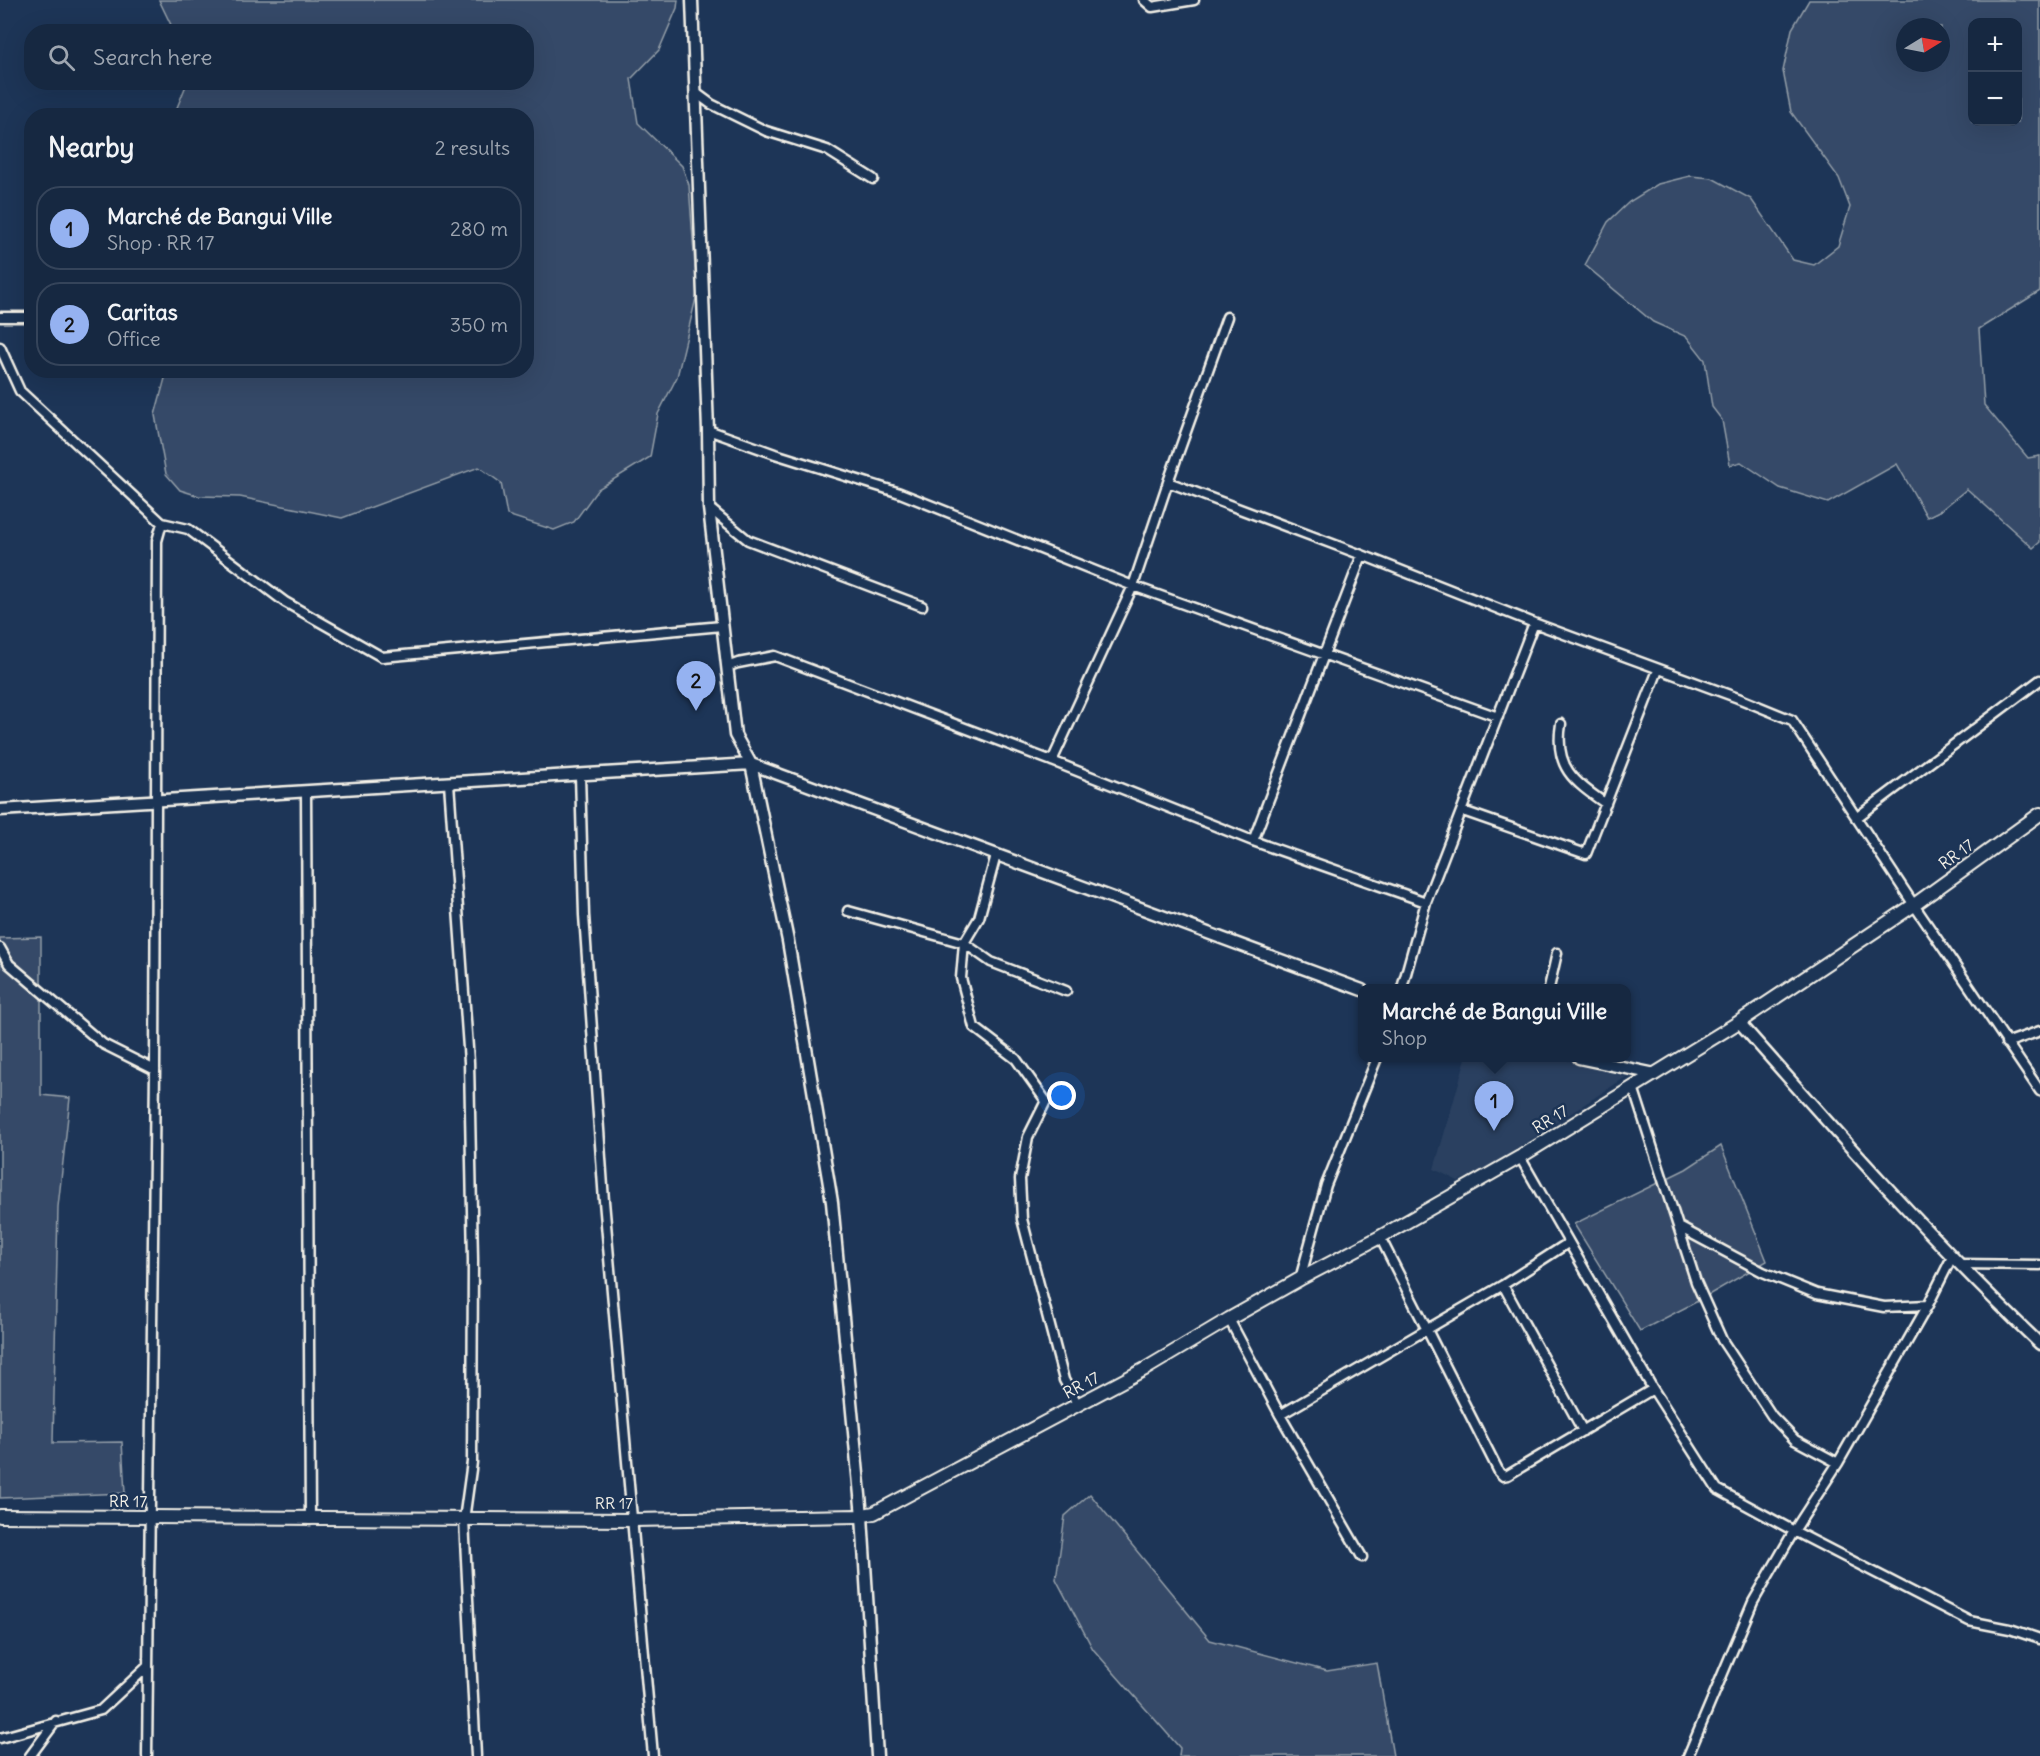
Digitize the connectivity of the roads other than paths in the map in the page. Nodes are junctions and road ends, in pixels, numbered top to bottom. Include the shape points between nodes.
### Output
1 (692, 0) edge
2 (1144, 0) edge
3 (1194, 0) edge
4 (696, 93) junction
5 (873, 179) dead end
6 (1227, 316) dead end
7 (0, 317) edge
8 (24, 317) edge
9 (0, 347) edge
10 (708, 430) junction
11 (1167, 482) junction
12 (709, 508) junction
13 (162, 523) junction
14 (1362, 555) junction
15 (1133, 585) junction
16 (922, 606) dead end
17 (1534, 623) junction
18 (722, 626) junction
19 (1324, 655) junction
20 (727, 667) junction
21 (1658, 670) junction
22 (2040, 680) edge
23 (1498, 717) junction
24 (1561, 724) dead end
25 (1052, 761) junction
26 (751, 764) junction
27 (580, 775) junction
28 (448, 783) junction
29 (306, 792) junction
30 (156, 800) junction
31 (1606, 804) junction
32 (0, 810) edge
33 (1463, 811) junction
34 (1856, 818) junction
35 (2039, 818) edge
36 (1253, 841) junction
37 (996, 855) junction
38 (1426, 902) junction
39 (1914, 905) junction
40 (848, 911) dead end
41 (964, 943) junction
42 (0, 948) edge
43 (1557, 953) dead end
44 (1403, 984) edge
45 (1550, 984) edge
46 (1358, 989) edge
47 (1066, 991) dead end
48 (1739, 1022) junction
49 (2040, 1032) edge
50 (2006, 1042) junction
51 (1375, 1062) edge
52 (1599, 1062) edge
53 (155, 1070) junction
54 (1655, 1074) junction
55 (1633, 1088) junction
56 (2040, 1091) edge
57 (1520, 1157) junction
58 (1679, 1227) junction
59 (1380, 1237) junction
60 (1568, 1243) junction
61 (1956, 1261) junction
62 (2040, 1265) edge
63 (1300, 1279) junction
64 (1503, 1285) junction
65 (1928, 1305) junction
66 (1229, 1319) junction
67 (1428, 1329) junction
68 (2040, 1344) edge
69 (1653, 1389) junction
70 (1078, 1405) junction
71 (1280, 1415) junction
72 (1583, 1431) junction
73 (1838, 1463) junction
74 (862, 1515) junction
75 (0, 1516) edge
76 (151, 1518) junction
77 (310, 1520) junction
78 (464, 1520) junction
79 (633, 1520) junction
80 (1794, 1531) junction
81 (1362, 1557) dead end
82 (2040, 1639) edge
83 (147, 1667) junction
84 (57, 1721) junction
85 (0, 1738) edge
86 (30, 1756) edge
87 (147, 1756) edge
88 (476, 1756) edge
89 (653, 1756) edge
90 (877, 1756) edge
91 (1688, 1756) edge

1 - 4 street
2 - 3 street via 1152,7
4 - 5 street via 766,131 827,150
4 - 10 street
6 - 11 street
7 - 8 street
9 - 13 street via 20,391
10 - 12 street
10 - 15 street via 900,493
11 - 14 street
11 - 15 street
12 - 16 street via 748,540
12 - 18 street
13 - 18 street via 188,529 285,602 382,657
13 - 30 street via 157,541
14 - 17 street
14 - 19 street
15 - 19 street
15 - 25 street
17 - 21 street
17 - 23 street
18 - 20 street
19 - 23 street
19 - 36 street
20 - 25 street via 775,656
20 - 26 street via 735,735
21 - 31 street
21 - 34 street via 1792,720
22 - 34 street
23 - 33 street
24 - 31 street via 1559,744 1567,770 1581,787
25 - 36 street
26 - 27 street
26 - 37 street
26 - 74 street via 789,941 832,1202
27 - 28 street
27 - 79 street via 584,915 604,1201
28 - 29 street
28 - 78 street via 470,1074 472,1462
29 - 30 street
29 - 77 street
30 - 32 street
30 - 53 street
31 - 33 street via 1586,854
33 - 38 street
34 - 39 street
35 - 39 main road, RR 17 / RR 17
36 - 38 street
37 - 41 street via 979,918
37 - 46 street
38 - 44 street
39 - 48 main road, RR 17 / RR 17
39 - 50 street
40 - 41 street
41 - 47 street via 991,962
41 - 70 street via 961,978 974,1027 1016,1059 1046,1101 1028,1137 1020,1179 1022,1219 1064,1380
42 - 53 street via 9,964 103,1044
43 - 45 street
48 - 54 main road, RR 17 / RR 17
48 - 61 street
49 - 50 street
50 - 56 street
51 - 63 street via 1326,1185
52 - 54 street
53 - 76 street
54 - 55 main road, RR 17 / RR 17
55 - 57 main road, RR 17 / RR 17
55 - 58 street
57 - 59 main road, RR 17 / RR 17
57 - 60 street
58 - 65 street via 1763,1272 1817,1294 1884,1307
58 - 73 street via 1696,1282 1722,1340 1772,1416 1802,1445
59 - 63 main road, RR 17 / RR 17
59 - 67 street
60 - 64 street
60 - 69 street
61 - 62 street
61 - 65 street
61 - 68 street
63 - 66 main road, RR 17 / RR 17
64 - 67 street
64 - 72 street
65 - 73 street
66 - 70 main road, RR 17 / RR 17
66 - 71 street
67 - 71 street
67 - 72 street via 1503,1476
69 - 72 street
69 - 80 street via 1717,1489
70 - 74 main road, RR 17 / RR 17 via 874,1513
71 - 81 street
73 - 80 street
74 - 79 main road, RR 17 / RR 17
74 - 90 street
75 - 76 main road, RR 17 / RR 17
76 - 77 main road, RR 17 / RR 17
76 - 83 street
77 - 78 main road, RR 17 / RR 17
78 - 79 main road, RR 17 / RR 17
78 - 88 street
79 - 89 street
80 - 82 street via 1969,1621
80 - 91 street via 1753,1602
83 - 84 street via 101,1710
83 - 87 street
84 - 85 street
84 - 86 street

